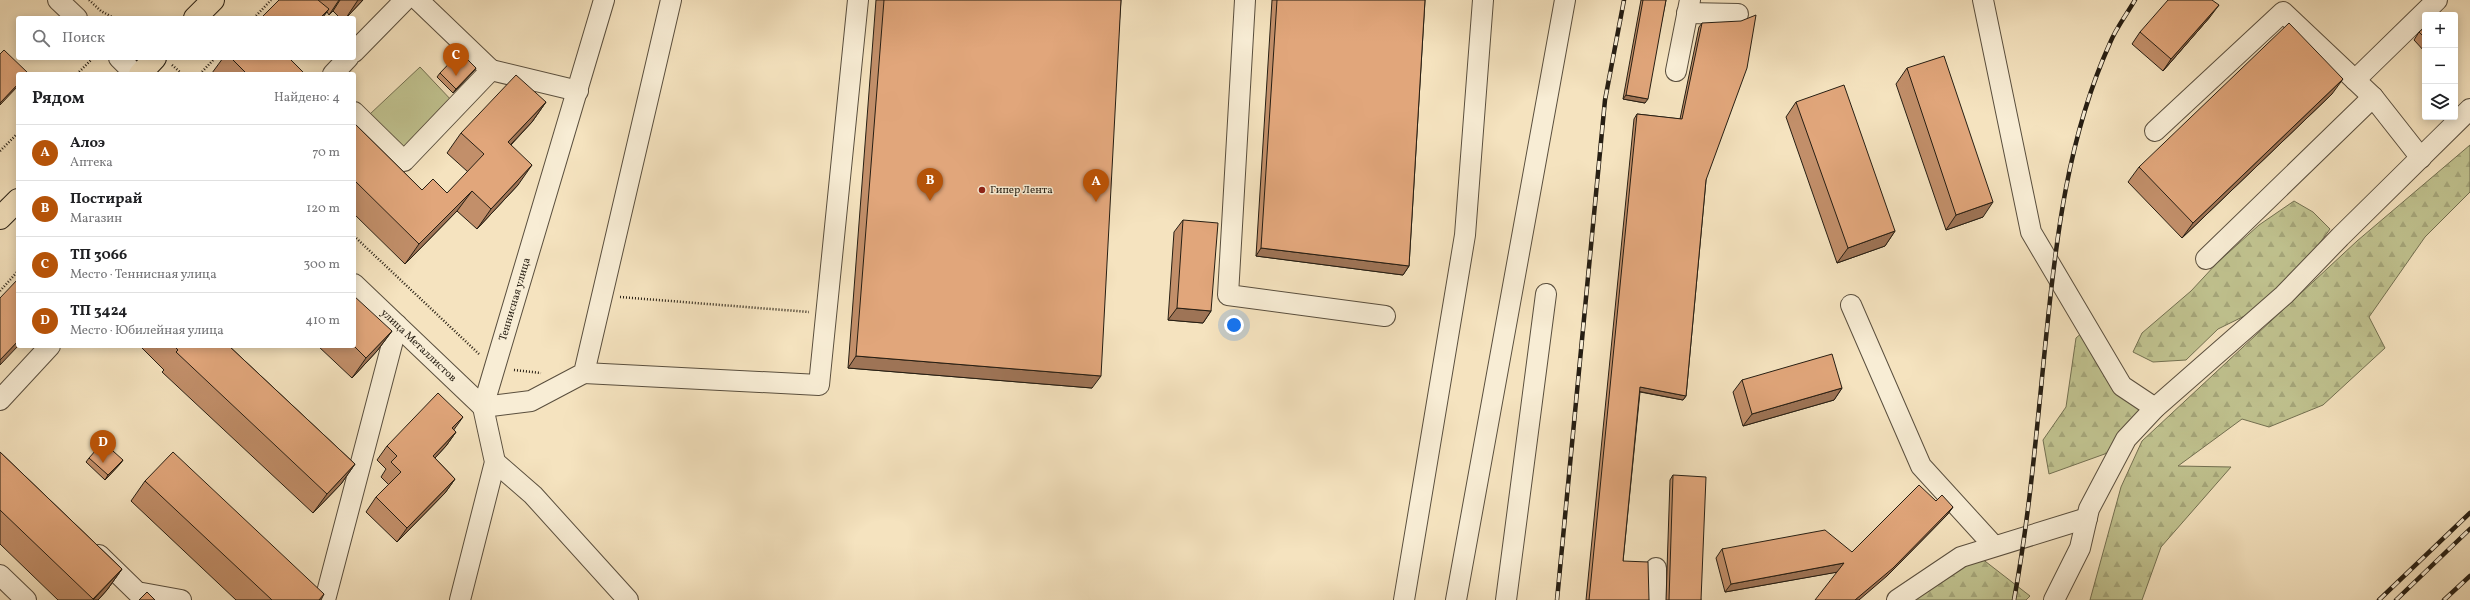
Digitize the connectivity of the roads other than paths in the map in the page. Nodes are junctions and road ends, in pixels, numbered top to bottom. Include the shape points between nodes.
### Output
1 (58, 0) edge
2 (213, 0) edge
3 (405, 0) edge
4 (418, 0) edge
5 (604, 0) edge
6 (671, 0) edge
7 (858, 0) edge
8 (1245, 0) edge
9 (1483, 0) edge
10 (1565, 0) edge
11 (1983, 0) edge
12 (2437, 0) edge
13 (1689, 6) edge
14 (2290, 6) edge
15 (1738, 14) dead end
16 (75, 16) edge
17 (197, 16) edge
18 (356, 50) edge
19 (121, 60) edge
20 (160, 60) edge
21 (346, 60) edge
22 (491, 70) junction
23 (133, 72) edge
24 (143, 72) edge
25 (335, 72) edge
26 (1676, 72) dead end
27 (2355, 80) junction
28 (578, 91) junction
29 (2373, 97) junction
30 (2470, 109) edge
31 (356, 114) edge
32 (2156, 131) dead end
33 (2420, 158) junction
34 (16, 202) edge
35 (0, 218) edge
36 (2206, 259) dead end
37 (356, 286) edge
38 (1546, 294) dead end
39 (1851, 305) dead end
40 (1385, 316) dead end
41 (397, 325) junction
42 (48, 348) edge
43 (584, 374) junction
44 (0, 400) edge
45 (483, 407) junction
46 (2155, 408) junction
47 (495, 462) junction
48 (2087, 518) junction
49 (86, 542) edge
50 (1994, 546) junction
51 (1656, 568) dead end
52 (0, 575) edge
53 (134, 596) edge
54 (26, 600) edge
55 (181, 600) edge
56 (325, 600) edge
57 (460, 600) edge
58 (628, 600) edge
59 (1404, 600) edge
60 (1456, 600) edge
61 (1506, 600) edge
62 (1656, 600) edge
63 (1896, 600) edge
64 (2054, 600) edge

1 - 16 street
2 - 17 main road
3 - 18 street
4 - 22 street
5 - 28 street, Теннисная улица
6 - 43 street
7 - 43 street via 819,385
8 - 40 street via 1228,295
9 - 59 street via 1465,235
10 - 60 street
11 - 46 street via 2031,232 2122,386
12 - 27 street
13 - 15 street
13 - 26 street
14 - 27 street
14 - 32 street
19 - 23 street
20 - 24 main road
21 - 25 street
22 - 28 street
22 - 31 street via 404,161
27 - 29 street
28 - 45 street, Теннисная улица
29 - 33 street
29 - 36 street
30 - 33 street
33 - 46 street via 2284,295
34 - 35 main road
37 - 41 street, улица Металлистов
38 - 61 street
39 - 50 street via 1921,466
41 - 45 street, улица Металлистов
41 - 56 street
42 - 44 street
43 - 45 street via 531,400
45 - 47 street, Теннисная улица
46 - 48 street via 2126,439 2089,508
47 - 57 street, Теннисная улица
47 - 58 street via 533,495
48 - 50 street
48 - 64 street via 2080,548
49 - 53 street
50 - 63 street via 1961,557
51 - 62 street
52 - 54 street
53 - 55 street

